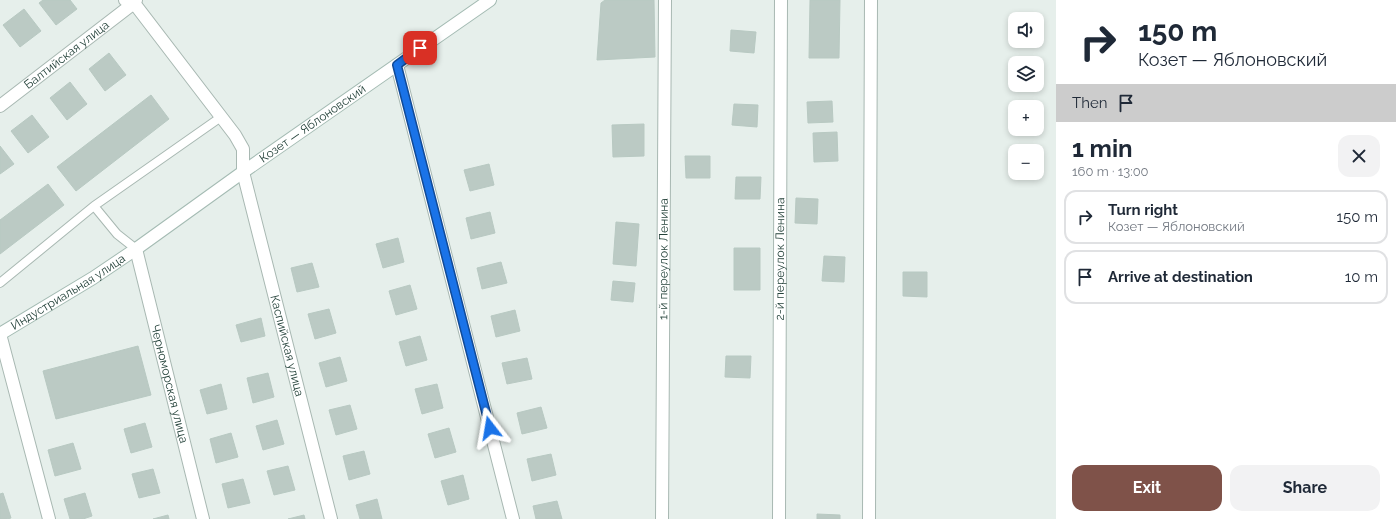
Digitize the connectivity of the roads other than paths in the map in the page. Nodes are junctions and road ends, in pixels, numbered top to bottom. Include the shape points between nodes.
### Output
1 (490, 0) edge
2 (665, 0) edge
3 (781, 0) edge
4 (870, 0) edge
5 (131, 1) edge
6 (397, 65) junction
7 (0, 106) edge
8 (221, 117) junction
9 (243, 172) junction
10 (94, 206) junction
11 (136, 249) junction
12 (0, 283) edge
13 (0, 334) edge
14 (49, 519) edge
15 (203, 519) edge
16 (331, 519) edge
17 (513, 519) edge
18 (662, 519) edge
19 (779, 519) edge
20 (869, 519) edge

1 - 6 street, Козет — Яблоновский
2 - 18 street, 1-й переулок Ленина
3 - 19 street, 2-й переулок Ленина
4 - 20 street
5 - 7 street, Балтийская улица
5 - 8 street, Каспийская улица
6 - 9 street, Козет — Яблоновский
6 - 17 street
8 - 9 street, Каспийская улица via 243,149
8 - 10 lane
9 - 11 street, Козет — Яблоновский
9 - 16 street, Каспийская улица
10 - 11 lane via 117,234
10 - 12 lane
11 - 13 street, Индустриальная улица
11 - 15 street, Черноморская улица
13 - 14 street

